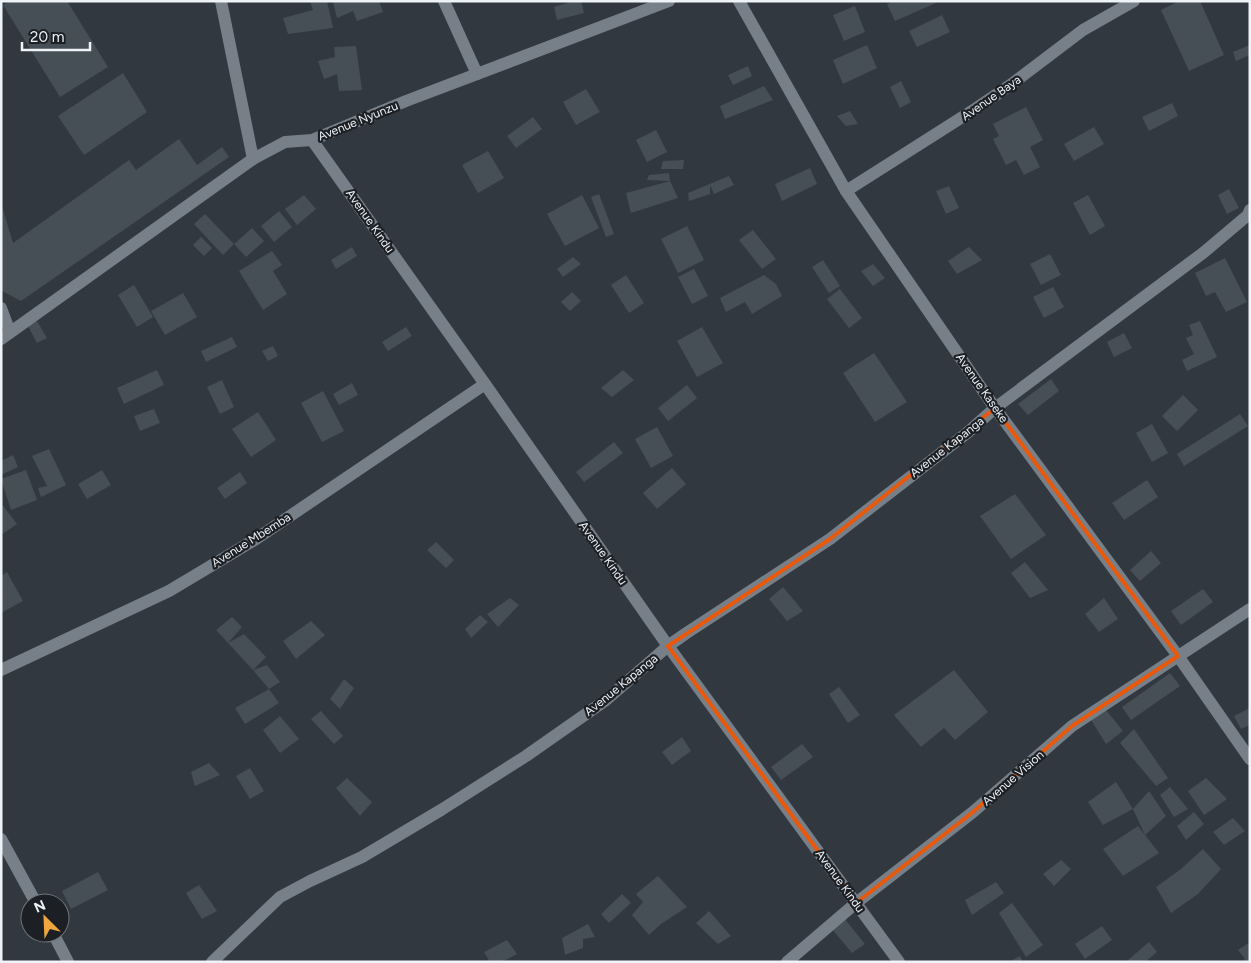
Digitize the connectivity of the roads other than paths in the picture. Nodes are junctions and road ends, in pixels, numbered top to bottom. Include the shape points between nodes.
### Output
1 (222, 1) edge
2 (444, 1) edge
3 (669, 1) edge
4 (739, 1) edge
5 (1134, 1) edge
6 (477, 74) junction
7 (312, 140) junction
8 (253, 159) junction
9 (846, 192) junction
10 (1250, 200) edge
11 (1250, 208) edge
12 (1, 308) edge
13 (6, 336) edge
14 (485, 384) junction
15 (995, 408) junction
16 (1250, 609) edge
17 (668, 646) junction
18 (1178, 656) junction
19 (1, 670) edge
20 (1250, 759) edge
21 (1, 839) edge
22 (31, 893) edge
23 (856, 903) junction
24 (58, 943) edge
25 (68, 962) edge
26 (212, 962) edge
27 (787, 962) edge
28 (899, 962) edge

1 - 8 street
2 - 6 street
3 - 6 street, Avenue Nyunzu
4 - 9 street, Avenue Kaseke
5 - 9 street, Avenue Baya via 1084,30 1009,86
6 - 7 street, Avenue Nyunzu
7 - 8 street, Avenue Nyunzu via 285,142
7 - 14 street, Avenue Kindu
8 - 13 street, Avenue Nyunzu
9 - 15 street, Avenue Kaseke
10 - 11 street
11 - 15 street, Avenue Kapanga via 1248,215 1203,252
12 - 13 street
14 - 17 street, Avenue Kindu
14 - 19 street, Avenue Mbemba via 256,539 169,591
15 - 17 street, Avenue Kapanga via 830,539
15 - 18 street, Avenue Kaseke
16 - 18 street, Avenue Vision
17 - 23 street, Avenue Kindu
17 - 26 street, Avenue Kapanga via 606,700 505,770 362,857 280,897
18 - 20 street, Avenue Kaseke
18 - 23 street, Avenue Vision via 1072,726 973,812
21 - 22 street
23 - 27 street, Avenue Vision
23 - 28 street, Avenue Kindu
24 - 25 street

